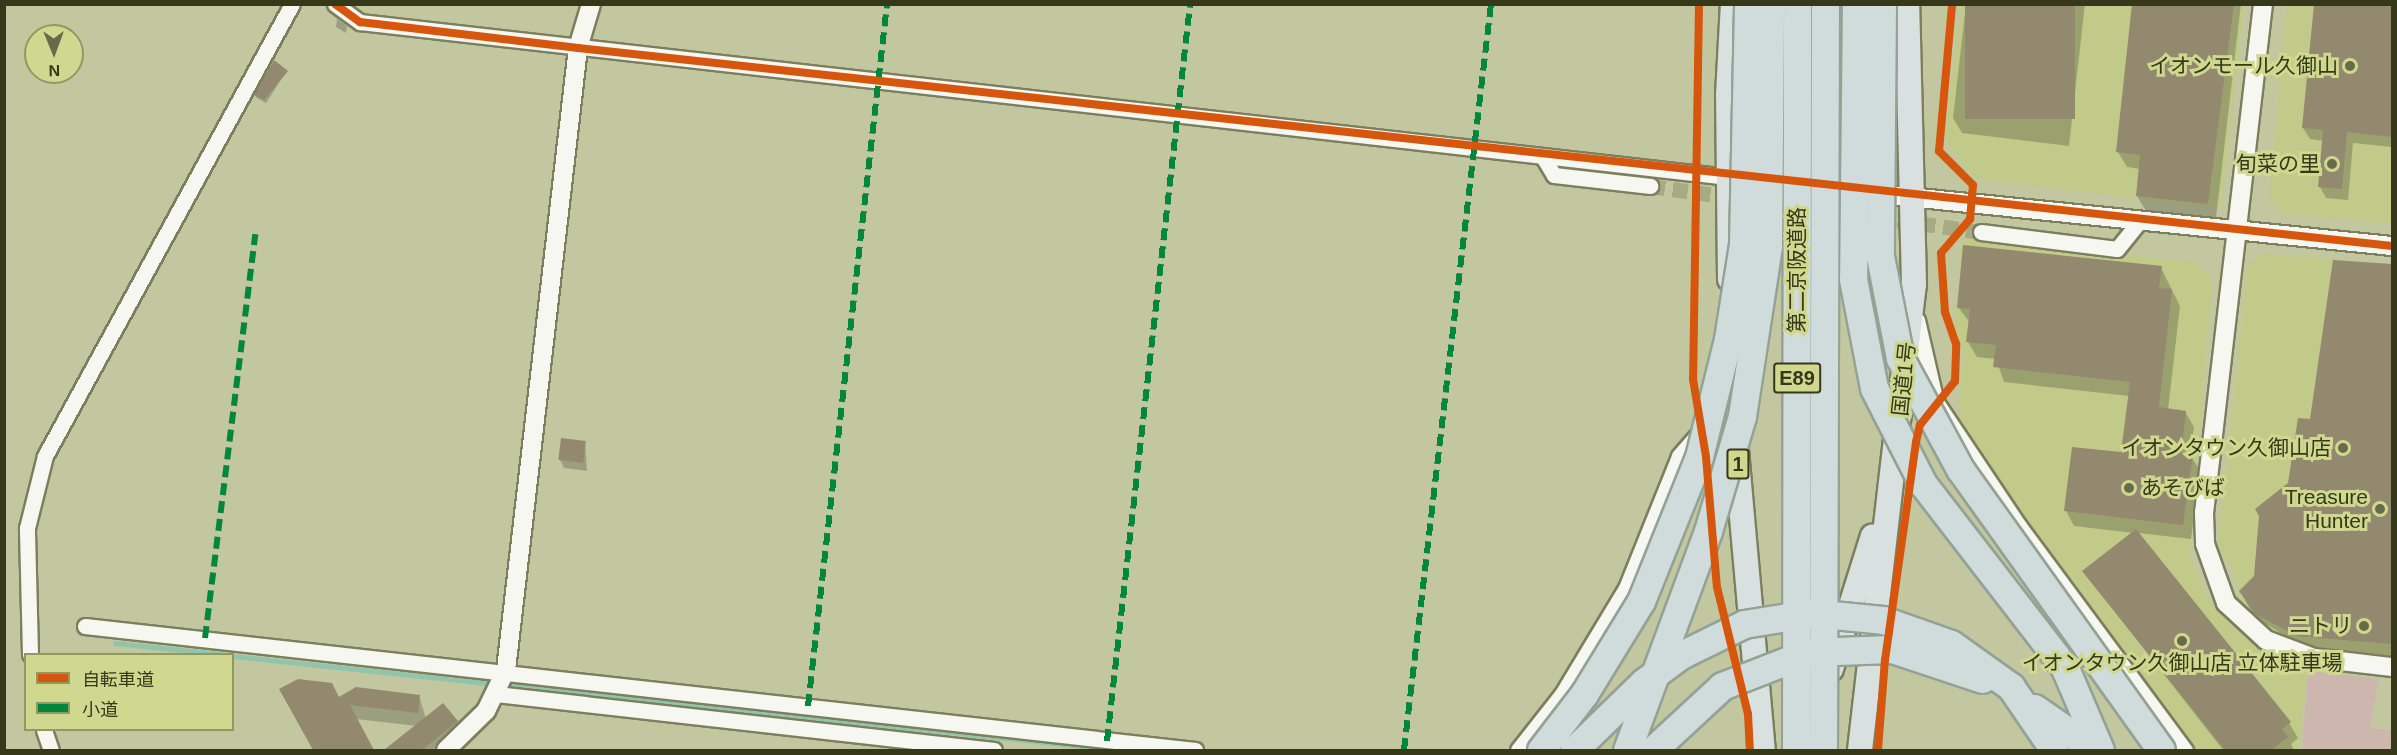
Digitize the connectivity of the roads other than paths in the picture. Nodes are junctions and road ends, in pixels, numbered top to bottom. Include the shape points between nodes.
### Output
1 (291, 4) edge
2 (335, 4) edge
3 (591, 4) edge
4 (1719, 4) edge
5 (1733, 4) edge
6 (1748, 4) edge
7 (1770, 4) edge
8 (1856, 4) edge
9 (1882, 4) edge
10 (1907, 4) edge
11 (2263, 4) edge
12 (1797, 5) edge
13 (1825, 6) edge
14 (578, 48) junction
15 (1728, 95) junction
16 (1543, 157) junction
17 (1728, 177) junction
18 (1650, 186) tunnel mouth
19 (1914, 197) junction
20 (2140, 221) junction
21 (2239, 230) junction
22 (1981, 232) tunnel mouth
23 (2392, 246) edge
24 (1914, 284) junction
25 (1732, 405) junction
26 (1894, 462) junction
27 (85, 626) dead end
28 (30, 653) edge
29 (2392, 667) edge
30 (501, 683) junction
31 (810, 706) junction
32 (807, 729) junction
33 (45, 731) edge
34 (1106, 746) edge
35 (51, 750) edge
36 (446, 750) edge
37 (994, 750) edge
38 (1195, 750) edge
39 (1518, 750) edge
40 (1541, 750) edge
41 (1574, 750) edge
42 (1627, 750) edge
43 (1653, 750) edge
44 (1763, 750) edge
45 (1796, 750) edge
46 (1814, 750) edge
47 (1823, 750) edge
48 (1860, 750) edge
49 (2054, 750) edge
50 (2095, 750) edge
51 (2100, 750) edge
52 (2161, 750) edge
53 (2185, 750) edge

1 - 28 street via 45,456 27,528
2 - 14 street via 360,22
3 - 14 street
4 - 15 highway
5 - 15 highway, 1
6 - 40 highway, bridge via 1743,244 1728,339 1699,457 1641,601 1584,694
7 - 42 highway, bridge via 1768,246 1742,416 1708,531
8 - 51 highway, bridge via 1853,279 1874,388 1923,483 2066,668
9 - 52 highway, bridge via 1880,256 1900,358 1960,469
10 - 19 highway, 国道1号
11 - 21 street
12 - 45 highway, 第二京阪道路 / E89, bridge
13 - 47 highway, 第二京阪道路 / E89, bridge
14 - 16 street
14 - 30 street
15 - 17 highway, 1
16 - 17 street
16 - 18 street via 1554,175
17 - 19 street
17 - 25 highway, 1
19 - 20 street
19 - 24 highway, 国道1号
20 - 21 street
20 - 22 street via 2117,249
21 - 23 street
21 - 29 street via 2204,513 2215,581 2244,623 2280,647 2314,658
24 - 26 highway, 国道1号
24 - 53 street via 1926,372 1936,402 2019,526
25 - 39 street via 1689,440 1626,588 1562,694
25 - 44 highway, 1
26 - 46 highway via 1828,677
26 - 48 highway, 国道1号
27 - 30 street
30 - 31 street
30 - 32 street
30 - 36 street
31 - 32 street
31 - 34 street
32 - 37 street
33 - 35 street
34 - 38 street
41 - 49 highway, bridge via 1644,682 1681,655 1744,624 1812,613 1883,620 1951,644 2011,687
43 - 50 highway, bridge via 1699,702 1748,672 1809,652 1863,647 1927,657 1965,671 2012,695

